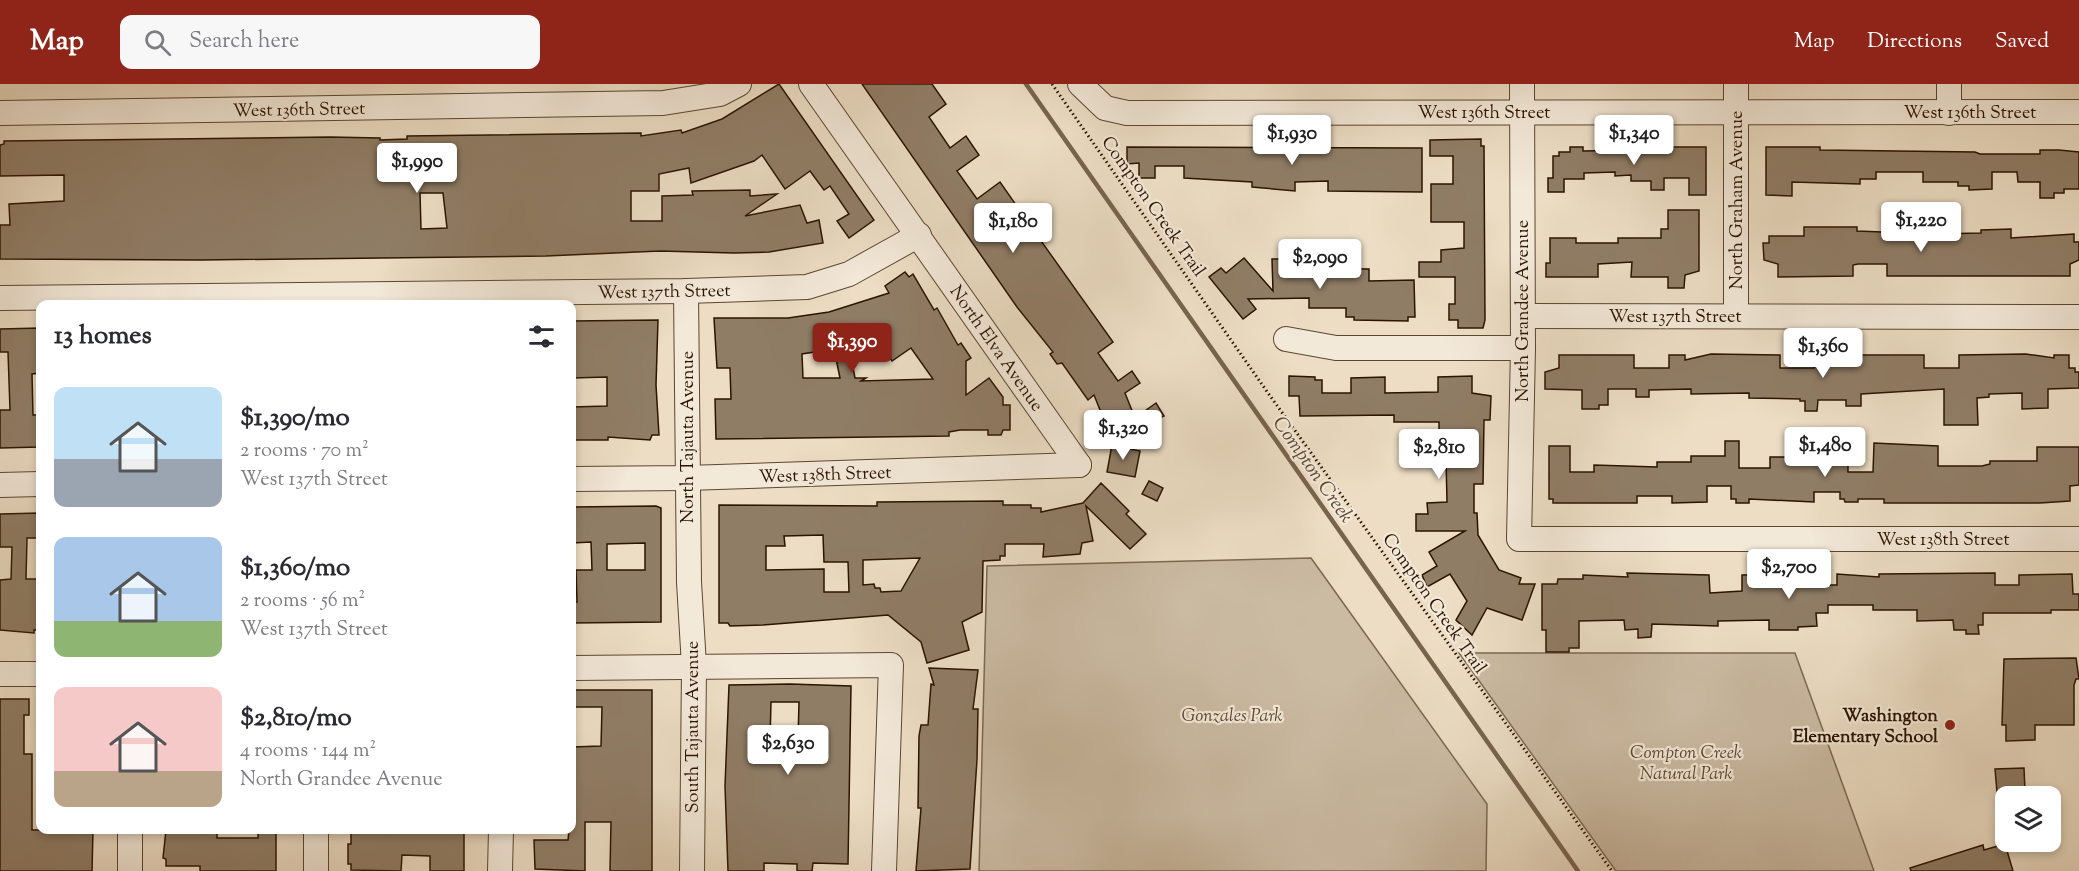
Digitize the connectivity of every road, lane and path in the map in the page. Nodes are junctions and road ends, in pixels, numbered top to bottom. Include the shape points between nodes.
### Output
1 (739, 84) edge
2 (811, 84) edge
3 (1052, 84) edge
4 (1080, 84) edge
5 (1522, 84) edge
6 (1736, 84) edge
7 (1949, 84) edge
8 (1522, 111) junction
9 (1736, 111) junction
10 (2079, 112) edge
11 (0, 113) edge
12 (1949, 113) junction
13 (919, 235) junction
14 (686, 291) junction
15 (0, 298) edge
16 (1523, 316) junction
17 (1736, 316) junction
18 (2079, 317) edge
19 (1286, 339) dead end
20 (1523, 348) junction
21 (1078, 465) joint
22 (687, 478) junction
23 (576, 479) edge
24 (36, 484) edge
25 (0, 485) edge
26 (1519, 539) joint
27 (2079, 539) edge
28 (688, 582) joint
29 (694, 666) junction
30 (576, 668) edge
31 (0, 674) edge
32 (36, 674) edge
33 (130, 834) edge
34 (316, 834) edge
35 (501, 834) edge
36 (130, 871) edge
37 (316, 871) edge
38 (500, 871) edge
39 (692, 871) edge
40 (884, 871) edge
41 (1612, 871) edge

1 - 11 street, West 136th Street via 720,94 663,103
2 - 13 street, North Elva Avenue
3 - 41 path, Compton Creek Trail via 1268,393
4 - 8 street, West 136th Street via 1105,108 1127,113
5 - 8 street, North Grandee Avenue
6 - 9 street, North Graham Avenue
7 - 12 street
8 - 9 street, West 136th Street
8 - 16 street, North Grandee Avenue
9 - 12 street, West 136th Street
9 - 17 street, North Graham Avenue
10 - 12 street, West 136th Street
13 - 14 street, West 137th Street via 849,274 807,287
13 - 21 street, North Elva Avenue
14 - 15 street, West 137th Street
14 - 22 street, North Tajauta Avenue
16 - 17 street, West 137th Street
16 - 20 street, North Grandee Avenue
17 - 18 street, West 137th Street
19 - 20 street via 1336,348
20 - 26 street, North Grandee Avenue
21 - 22 street, West 138th Street
22 - 23 street, West 138th Street
22 - 28 street, North Tajauta Avenue
24 - 25 street
26 - 27 street, West 138th Street
28 - 29 street, South Tajauta Avenue
29 - 30 street
29 - 39 street, South Tajauta Avenue
29 - 40 street via 891,665
31 - 32 street
33 - 36 street
34 - 37 street
35 - 38 street

